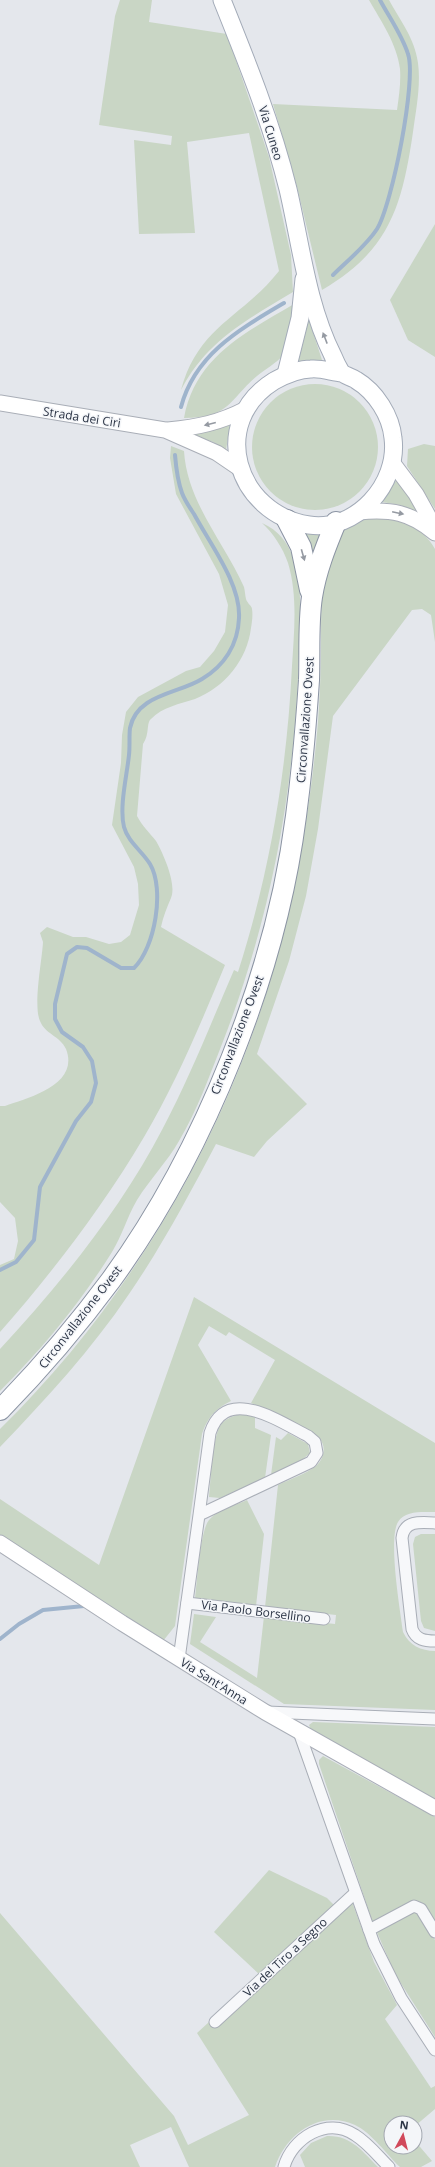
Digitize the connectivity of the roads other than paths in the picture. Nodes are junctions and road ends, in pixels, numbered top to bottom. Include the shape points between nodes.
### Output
1 (222, 0) edge
2 (305, 271) junction
3 (342, 373) junction
4 (286, 374) junction
5 (0, 403) edge
6 (246, 409) junction
7 (165, 430) junction
8 (392, 462) junction
9 (239, 468) junction
10 (359, 512) junction
11 (287, 520) junction
12 (336, 522) junction
13 (435, 528) edge
14 (435, 533) edge
15 (312, 597) junction
16 (0, 1410) edge
17 (199, 1515) junction
18 (435, 1522) edge
19 (0, 1543) edge
20 (187, 1603) junction
21 (324, 1619) dead end
22 (435, 1641) edge
23 (179, 1659) junction
24 (265, 1712) junction
25 (435, 1719) edge
26 (299, 1732) junction
27 (435, 1808) edge
28 (355, 1892) junction
29 (368, 1930) junction
30 (435, 1932) edge
31 (215, 2022) dead end
32 (435, 2050) edge
33 (284, 2167) edge
34 (389, 2167) edge

1 - 2 main road, Via Cuneo via 276,144
3 -> 2 main road, Via Cuneo via 324,335
2 - 4 main road, Via Cuneo via 300,318
3 - 4 main road via 311,369
3 - 8 main road via 358,381 376,396 388,416 394,439
4 - 6 main road via 263,388
5 - 7 street, Strada dei Ciri
6 -> 7 street via 225,420 207,425
6 - 9 main road via 238,428 236,448
7 - 9 street via 217,453
8 - 10 main road via 386,481 375,498
8 - 13 street via 416,494
9 - 11 main road via 250,490 266,508
10 - 12 main road
10 -> 14 street via 381,510 402,513 421,521
11 - 12 main road via 311,525
11 -> 15 highway via 301,547
12 - 15 highway
15 - 16 highway, Circonvallazione Ovest via 301,780 289,863 267,952 229,1062 194,1140 133,1247 80,1320 33,1376
17 - 17 street, Via Paolo Borsellino via 311,1462 317,1453 315,1442 308,1436 252,1409 237,1408 223,1414 215,1422 210,1433
17 - 20 street, Via Paolo Borsellino
18 - 22 street via 412,1523 405,1529 402,1538 412,1629 421,1639
19 - 23 street, Via Sant'Anna
20 - 21 street, Via Paolo Borsellino
20 - 23 street, Via Paolo Borsellino
23 - 24 street, Via Sant'Anna
24 - 25 street
24 - 26 street, Via Sant'Anna
26 - 27 street, Via Sant'Anna
26 - 28 street
28 - 29 street
28 - 31 street, Via del Tiro a Segno
29 - 30 street via 414,1906 421,1909
29 - 32 street via 401,1998
33 - 34 street via 292,2150 301,2140 313,2132 328,2128 356,2135

